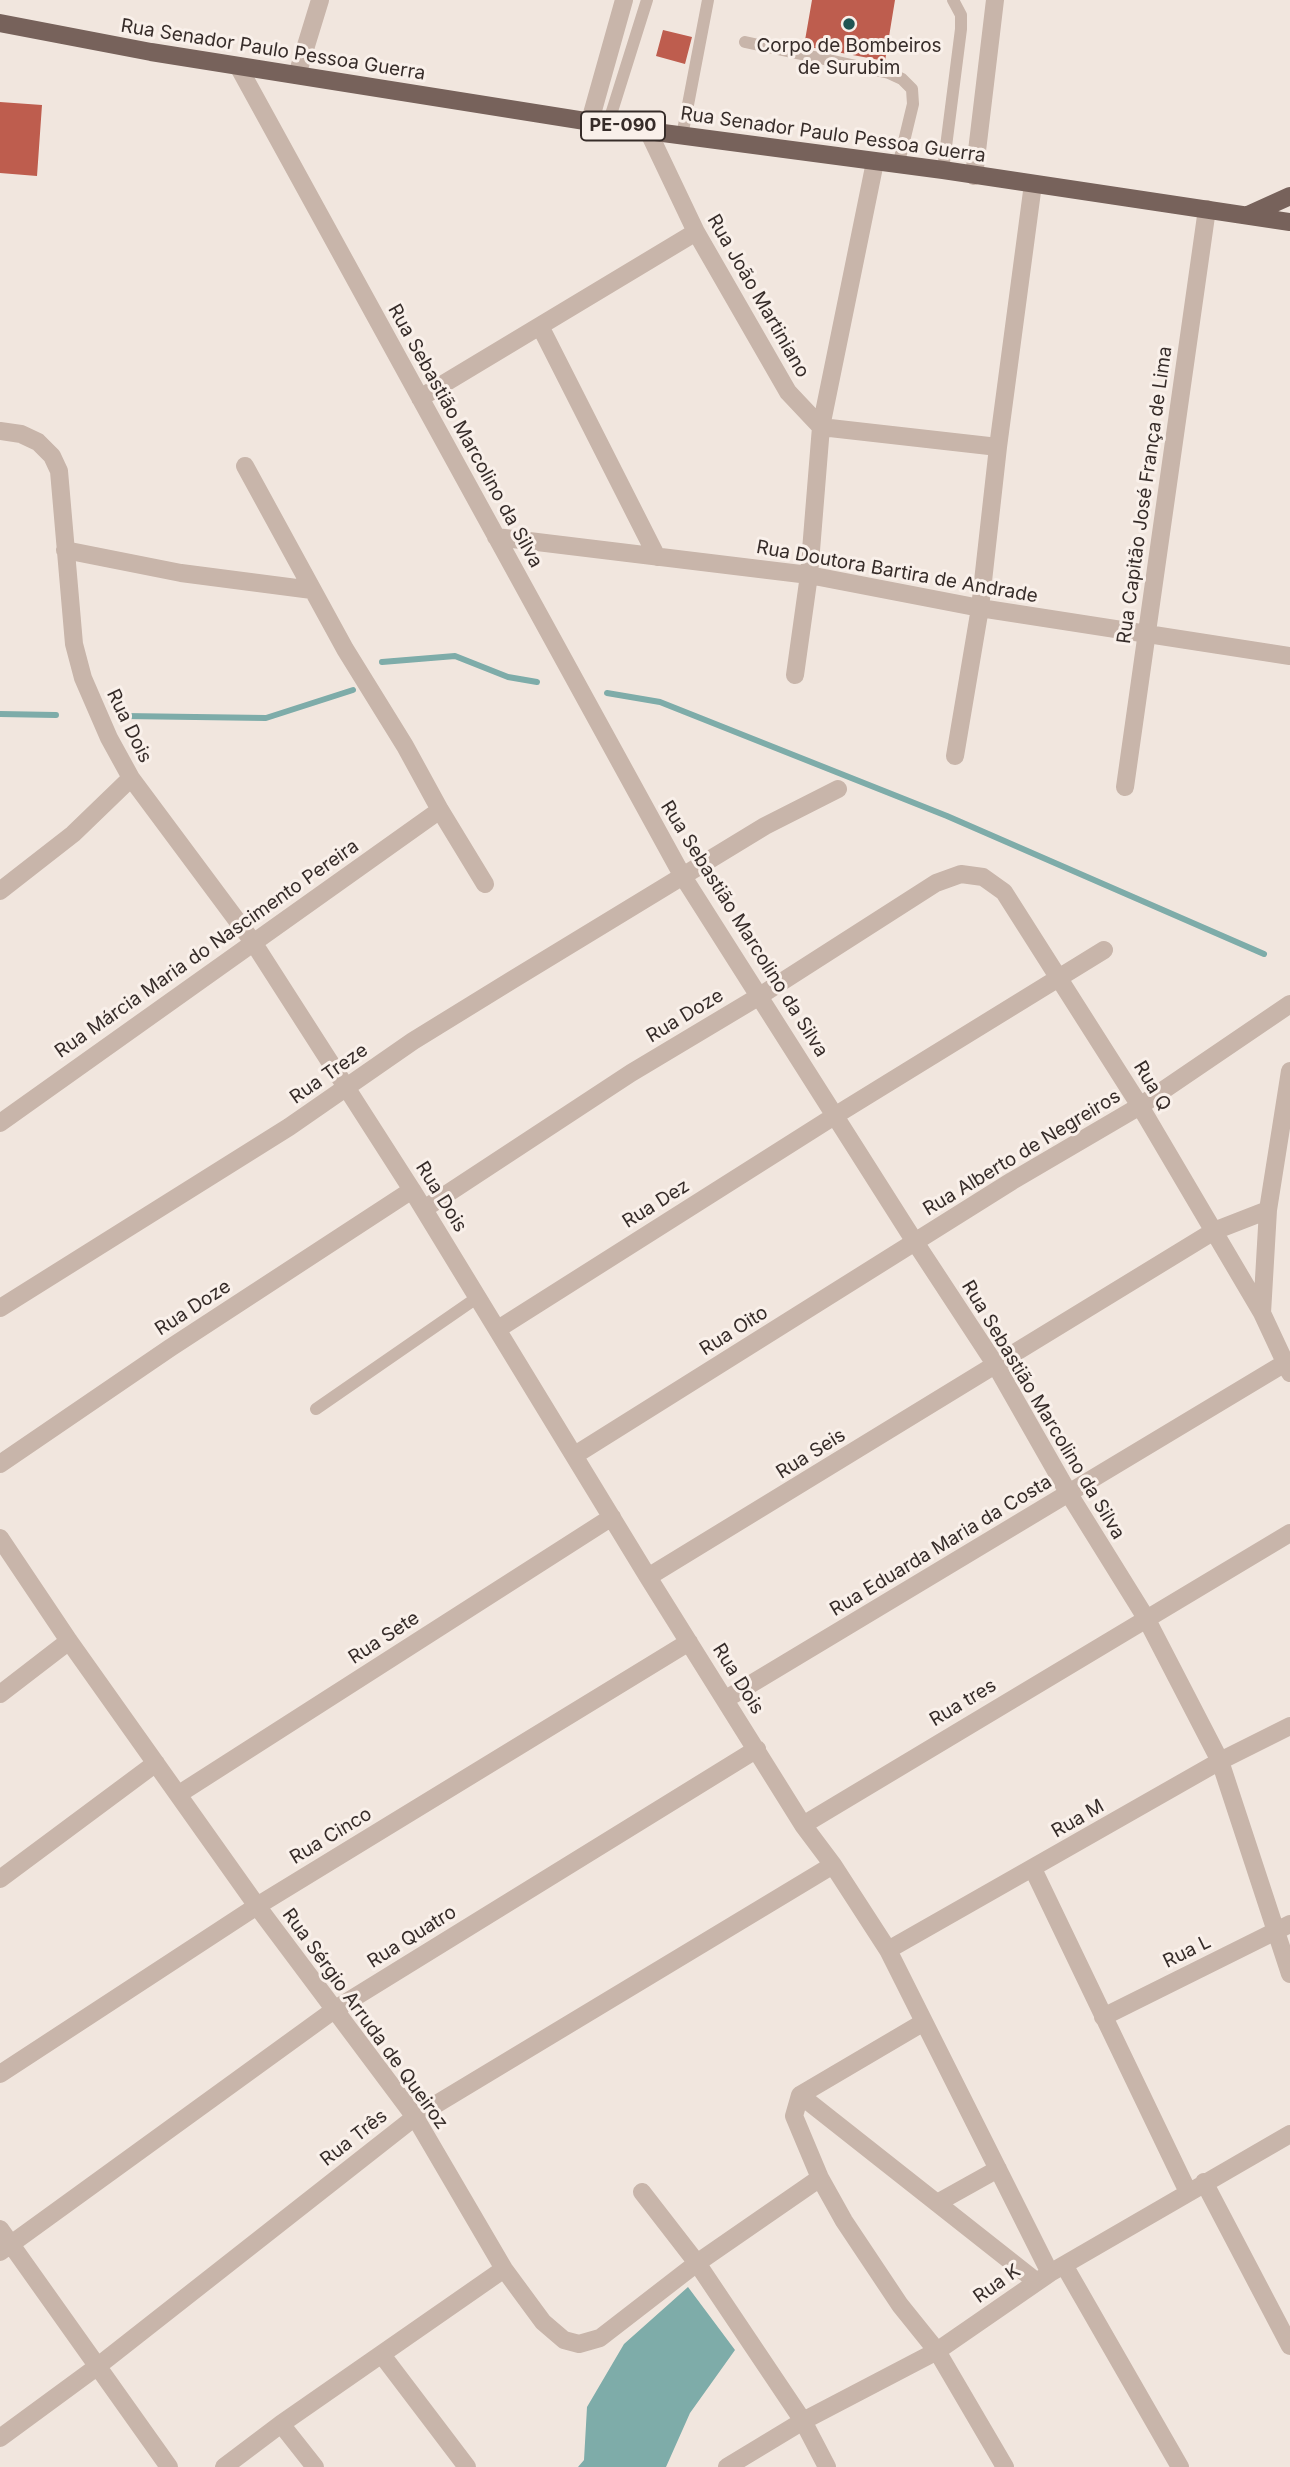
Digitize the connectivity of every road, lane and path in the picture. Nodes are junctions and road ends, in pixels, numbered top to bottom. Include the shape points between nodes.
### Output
1 (320, 0) edge
2 (624, 0) edge
3 (647, 0) edge
4 (708, 0) edge
5 (953, 0) edge
6 (995, 0) edge
7 (0, 23) edge
8 (744, 42) dead end
9 (238, 66) junction
10 (297, 75) junction
11 (590, 121) junction
12 (608, 124) junction
13 (648, 131) junction
14 (682, 135) junction
15 (875, 162) junction
16 (898, 166) junction
17 (943, 170) junction
18 (974, 176) junction
19 (1034, 184) junction
20 (1290, 197) edge
21 (1208, 209) junction
22 (1247, 215) junction
23 (1290, 222) edge
24 (696, 232) junction
25 (540, 326) junction
26 (420, 398) junction
27 (821, 427) junction
28 (0, 431) edge
29 (998, 447) junction
30 (245, 466) dead end
31 (496, 537) junction
32 (65, 550) junction
33 (657, 557) junction
34 (809, 575) junction
35 (312, 590) junction
36 (980, 608) junction
37 (1146, 636) junction
38 (1290, 656) edge
39 (794, 675) dead end
40 (955, 756) dead end
41 (131, 778) junction
42 (1125, 787) dead end
43 (838, 789) dead end
44 (440, 810) junction
45 (682, 875) junction
46 (936, 883) joint
47 (485, 884) dead end
48 (0, 891) edge
49 (253, 942) junction
50 (1104, 950) dead end
51 (1058, 978) junction
52 (758, 997) junction
53 (1290, 1004) edge
54 (1290, 1071) edge
55 (346, 1087) junction
56 (1140, 1106) junction
57 (836, 1115) junction
58 (0, 1123) edge
59 (412, 1190) junction
60 (424, 1209) junction
61 (1268, 1210) junction
62 (1214, 1231) junction
63 (915, 1242) junction
64 (478, 1297) junction
65 (0, 1308) edge
66 (1262, 1313) junction
67 (498, 1329) junction
68 (995, 1364) junction
69 (1287, 1368) edge
70 (316, 1409) dead end
71 (575, 1455) junction
72 (0, 1464) edge
73 (1069, 1494) junction
74 (612, 1517) junction
75 (1290, 1533) edge
76 (0, 1538) edge
77 (648, 1577) junction
78 (1146, 1618) junction
79 (69, 1641) junction
80 (689, 1642) junction
81 (0, 1694) edge
82 (726, 1699) junction
83 (1290, 1726) edge
84 (757, 1749) junction
85 (1220, 1761) junction
86 (156, 1763) junction
87 (179, 1794) junction
88 (803, 1825) junction
89 (833, 1865) junction
90 (1033, 1869) junction
91 (0, 1879) edge
92 (257, 1906) junction
93 (1282, 1928) edge
94 (888, 1950) junction
95 (1290, 1974) edge
96 (334, 2010) junction
97 (1102, 2017) junction
98 (924, 2022) junction
99 (0, 2074) edge
100 (800, 2095) junction
101 (415, 2117) junction
102 (1290, 2134) edge
103 (998, 2169) junction
104 (820, 2178) junction
105 (1204, 2182) junction
106 (642, 2192) dead end
107 (1188, 2192) junction
108 (937, 2203) junction
109 (4, 2241) edge
110 (697, 2263) junction
111 (504, 2269) junction
112 (1050, 2273) junction
113 (1290, 2346) edge
114 (937, 2350) junction
115 (382, 2355) junction
116 (99, 2366) junction
117 (803, 2421) junction
118 (281, 2424) junction
119 (0, 2438) edge
120 (169, 2467) edge
121 (224, 2467) edge
122 (314, 2467) edge
123 (467, 2467) edge
124 (727, 2467) edge
125 (827, 2467) edge
126 (1004, 2467) edge
127 (1180, 2467) edge

1 - 10 street
2 - 11 street
3 - 12 lane
4 - 14 lane
5 - 17 lane via 961,15 961,29
6 - 18 street
7 - 9 main road, Rua Senador Paulo Pessoa Guerra / PE-090
8 - 16 lane via 902,79 912,89 912,104
9 - 10 main road, Rua Senador Paulo Pessoa Guerra / PE-090
9 - 26 street, Rua Sebastião Marcolino da Silva
10 - 11 main road, Rua Senador Paulo Pessoa Guerra / PE-090
11 - 12 main road, Rua Senador Paulo Pessoa Guerra / PE-090
12 - 13 main road, Rua Senador Paulo Pessoa Guerra / PE-090
13 - 14 main road, Rua Senador Paulo Pessoa Guerra / PE-090
13 - 24 street, Rua João Martiniano
14 - 15 main road, Rua Senador Paulo Pessoa Guerra / PE-090
15 - 16 main road, Rua Senador Paulo Pessoa Guerra / PE-090
15 - 27 street
16 - 17 main road, Rua Senador Paulo Pessoa Guerra / PE-090
17 - 18 main road, Rua Senador Paulo Pessoa Guerra / PE-090
18 - 19 main road, Rua Senador Paulo Pessoa Guerra / PE-090
19 - 21 main road, Rua Senador Paulo Pessoa Guerra / PE-090
19 - 29 street
20 - 22 main road
21 - 22 main road, Rua Senador Paulo Pessoa Guerra / PE-090
21 - 37 street, Rua Capitão José França de Lima
22 - 23 main road, PE-090
24 - 25 street
24 - 27 street, Rua João Martiniano via 788,392
25 - 26 street
25 - 33 street
26 - 31 street, Rua Sebastião Marcolino da Silva
27 - 29 street
27 - 34 street
28 - 32 street, Rua Dois via 38,442 52,456 59,471
29 - 36 street
30 - 35 street
31 - 33 street, Rua Doutora Bartira de Andrade
31 - 45 street, Rua Sebastião Marcolino da Silva
32 - 35 street via 181,573
32 - 41 street, Rua Dois via 74,644 83,678
33 - 34 street, Rua Doutora Bartira de Andrade
34 - 36 street, Rua Doutora Bartira de Andrade
34 - 39 street
35 - 44 street
36 - 37 street, Rua Doutora Bartira de Andrade
36 - 40 street
37 - 38 street, Rua Doutora Bartira de Andrade
37 - 42 street, Rua Capitão José França de Lima
41 - 48 street via 73,834
41 - 49 street, Rua Dois
43 - 45 street, Rua Treze
44 - 47 street
44 - 49 street, Rua Márcia Maria do Nascimento Pereira
45 - 52 street, Rua Sebastião Marcolino da Silva
45 - 55 street, Rua Treze
46 - 51 street, Rua Q via 961,874 984,877 1004,892
46 - 52 street, Rua Doze
49 - 55 street, Rua Dois
49 - 58 street, Rua Márcia Maria do Nascimento Pereira
50 - 51 street, Rua Dez
51 - 56 street, Rua Q
51 - 57 street, Rua Dez
52 - 57 street, Rua Sebastião Marcolino da Silva
52 - 60 street, Rua Doze via 631,1073
53 - 56 street, Rua Alberto de Negreiros
54 - 61 street
55 - 59 street, Rua Dois
55 - 65 street, Rua Treze
56 - 62 street, Rua Q
56 - 63 street, Rua Alberto de Negreiros
57 - 63 street, Rua Sebastião Marcolino da Silva
57 - 67 street, Rua Dez
59 - 60 street, Rua Dois
59 - 72 street, Rua Doze
60 - 64 street, Rua Dois
61 - 62 street, Rua Seis
61 - 66 street
62 - 66 street, Rua Q
62 - 68 street, Rua Seis
63 - 68 street, Rua Sebastião Marcolino da Silva
63 - 71 street, Rua Oito
64 - 67 street, Rua Dois
64 - 70 lane
66 - 69 street, Rua Q
67 - 71 street, Rua Dois
68 - 73 street, Rua Sebastião Marcolino da Silva
68 - 77 street, Rua Seis
69 - 73 street, Rua Eduarda Maria da Costa
71 - 74 street, Rua Dois
73 - 78 street, Rua Sebastião Marcolino da Silva
73 - 82 street, Rua Eduarda Maria da Costa
74 - 77 street, Rua Dois
74 - 87 street, Rua Sete
75 - 78 street, Rua tres
76 - 79 street, Rua Sérgio Arruda de Queiroz
77 - 80 street, Rua Dois
78 - 85 street, Rua Sebastião Marcolino da Silva
78 - 88 street, Rua tres
79 - 81 street
79 - 86 street, Rua Sérgio Arruda de Queiroz
80 - 82 street, Rua Dois
80 - 92 street, Rua Cinco
82 - 84 street, Rua Dois
83 - 85 street, Rua M
84 - 88 street, Rua Dois
84 - 96 street, Rua Quatro
85 - 90 street, Rua M
85 - 93 street, Rua Sebastião Marcolino da Silva
86 - 87 street, Rua Sérgio Arruda de Queiroz
86 - 91 street
87 - 92 street, Rua Sérgio Arruda de Queiroz
88 - 89 street, Rua Dois
89 - 94 street, Rua Dois
89 - 101 street, Rua Três
90 - 94 street, Rua M
90 - 97 street
92 - 96 street, Rua Sérgio Arruda de Queiroz
92 - 99 street, Rua Cinco
93 - 95 street, Rua Sebastião Marcolino da Silva
93 - 97 street, Rua L
94 - 98 street, Rua Dois
96 - 101 street, Rua Sérgio Arruda de Queiroz
96 - 109 street, Rua Quatro
97 - 107 street
98 - 100 street
98 - 103 street, Rua Dois
100 - 104 street via 794,2116
100 - 108 street
101 - 111 street, Rua Sérgio Arruda de Queiroz
101 - 116 street, Rua Três
102 - 105 street, Rua K
103 - 108 street
103 - 112 street, Rua Dois
104 - 110 street, Rua Sérgio Arruda de Queiroz
104 - 114 street via 871,2263
105 - 107 street, Rua K
105 - 113 street
106 - 110 street
107 - 112 street, Rua K
108 - 112 street
109 - 116 street
110 - 111 street, Rua Sérgio Arruda de Queiroz via 600,2338 579,2344 564,2340 543,2322
110 - 117 street
111 - 115 street
112 - 114 street, Rua K
112 - 127 street, Rua Dois
114 - 117 street, Rua K
114 - 126 street
115 - 118 street
115 - 123 street
116 - 119 street, Rua Três
116 - 120 street
117 - 124 street, Rua K
117 - 125 street
118 - 121 street
118 - 122 street

